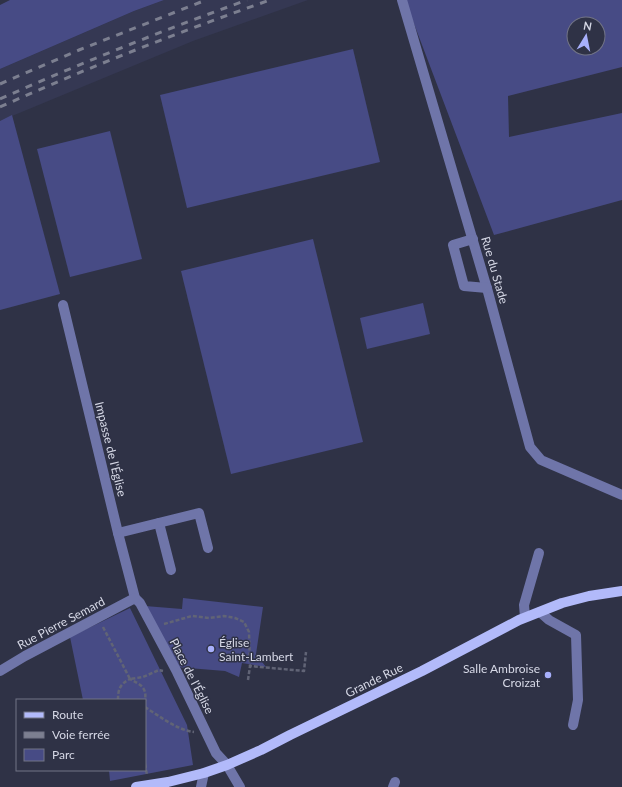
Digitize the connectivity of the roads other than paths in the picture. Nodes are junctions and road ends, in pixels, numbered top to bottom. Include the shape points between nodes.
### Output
1 (402, 0) edge
2 (472, 238) junction
3 (487, 288) junction
4 (63, 305) dead end
5 (622, 495) edge
6 (159, 523) junction
7 (118, 533) junction
8 (208, 548) dead end
9 (539, 553) dead end
10 (171, 570) dead end
11 (622, 591) edge
12 (135, 598) junction
13 (540, 612) junction
14 (525, 617) junction
15 (0, 671) edge
16 (573, 725) dead end
17 (227, 765) junction
18 (204, 773) junction
19 (167, 784) edge
20 (136, 787) edge
21 (201, 787) edge
22 (240, 787) edge

1 - 2 street, Rue du Stade
2 - 3 street, Rue du Stade
2 - 3 street via 453,245 464,286
3 - 5 street, Rue du Stade via 530,447 541,460
4 - 7 street, Impasse de l'Église
6 - 7 street
6 - 8 street via 199,513
6 - 10 street
7 - 12 street, Impasse de l'Église
9 - 14 street via 524,605
11 - 13 main road, Grande Rue via 589,596
12 - 15 street, Rue Pierre Semard
12 - 17 street, Place de l'Église via 177,672 216,753
13 - 14 main road, Grande Rue
13 - 16 street via 576,635 578,700
14 - 17 main road, Grande Rue via 422,671
17 - 18 main road, Grande Rue
17 - 22 street, Place de l'Église
18 - 19 main road, Grande Rue
18 - 21 street
19 - 20 main road, Grande Rue

